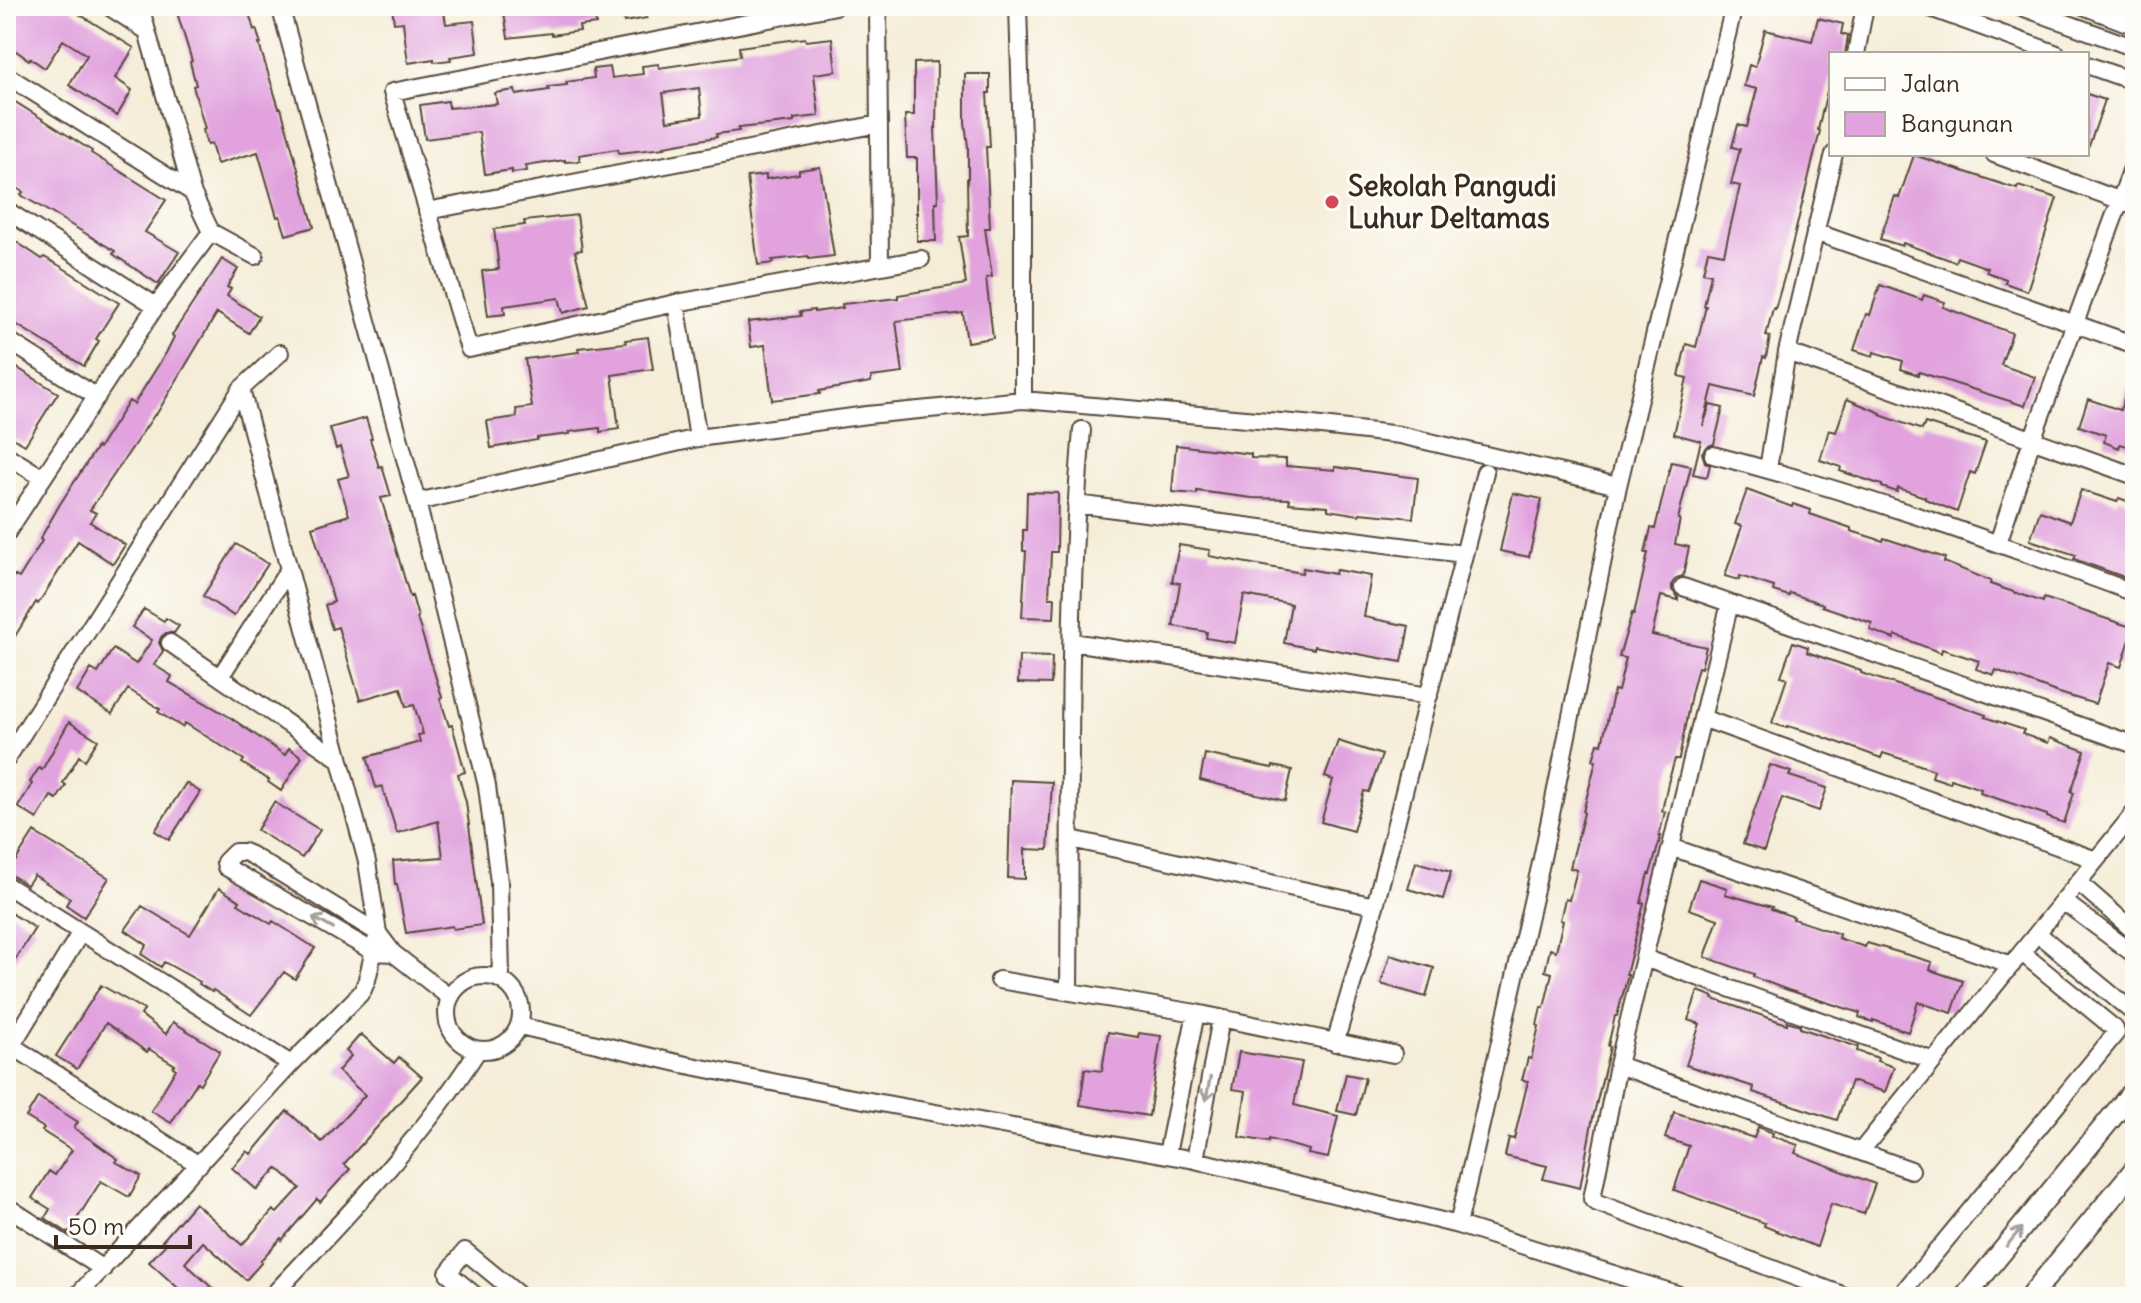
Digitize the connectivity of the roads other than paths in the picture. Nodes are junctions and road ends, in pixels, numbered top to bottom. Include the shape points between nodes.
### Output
1 (108, 6) edge
2 (140, 6) edge
3 (280, 6) edge
4 (836, 6) edge
5 (878, 6) edge
6 (1018, 6) edge
7 (1734, 6) edge
8 (1865, 6) edge
9 (1925, 6) edge
10 (2019, 6) edge
11 (2083, 6) edge
12 (2135, 26) edge
13 (147, 31) junction
14 (2135, 48) edge
15 (1856, 52) edge
16 (2052, 52) edge
17 (2089, 66) edge
18 (6, 75) edge
19 (2135, 82) edge
20 (879, 124) junction
21 (1834, 156) edge
22 (1999, 156) edge
23 (2135, 160) edge
24 (192, 192) junction
25 (2128, 203) edge
26 (6, 210) edge
27 (427, 211) junction
28 (211, 232) junction
29 (1815, 232) junction
30 (255, 256) dead end
31 (921, 259) dead end
32 (880, 266) junction
33 (676, 303) junction
34 (156, 306) junction
35 (2075, 324) junction
36 (6, 339) edge
37 (2135, 345) edge
38 (1787, 352) junction
39 (280, 353) dead end
40 (241, 389) junction
41 (97, 397) junction
42 (1023, 400) junction
43 (1082, 430) dead end
44 (698, 438) junction
45 (2032, 440) junction
46 (6, 455) edge
47 (1713, 455) dead end
48 (1768, 469) junction
49 (1485, 472) dead end
50 (2135, 476) edge
51 (43, 478) junction
52 (1618, 486) junction
53 (417, 502) junction
54 (1076, 504) junction
55 (6, 534) edge
56 (1998, 543) junction
57 (1463, 554) junction
58 (289, 569) junction
59 (1683, 587) dead end
60 (2135, 593) edge
61 (1730, 603) junction
62 (1072, 642) junction
63 (170, 643) dead end
64 (220, 677) junction
65 (1429, 696) junction
66 (1702, 718) junction
67 (2135, 745) edge
68 (339, 759) junction
69 (6, 760) edge
70 (2135, 812) edge
71 (1071, 839) junction
72 (1671, 847) junction
73 (2096, 860) junction
74 (2078, 882) junction
75 (6, 885) edge
76 (2063, 901) junction
77 (1375, 906) junction
78 (81, 932) junction
79 (2135, 932) edge
80 (378, 933) junction
81 (2037, 933) junction
82 (374, 952) junction
83 (393, 953) junction
84 (2135, 955) edge
85 (1644, 958) junction
86 (2017, 959) junction
87 (501, 978) junction
88 (999, 980) dead end
89 (1069, 990) junction
90 (449, 997) junction
91 (1196, 1013) junction
92 (2135, 1014) edge
93 (1221, 1018) junction
94 (520, 1026) junction
95 (1335, 1043) junction
96 (8, 1047) edge
97 (478, 1050) junction
98 (1393, 1054) dead end
99 (1934, 1061) junction
100 (291, 1064) junction
101 (1618, 1065) junction
102 (2135, 1089) edge
103 (1861, 1151) junction
104 (1167, 1154) junction
105 (1195, 1160) junction
106 (199, 1165) junction
107 (2135, 1169) edge
108 (1911, 1170) dead end
109 (6, 1206) edge
110 (1458, 1225) junction
111 (103, 1269) junction
112 (76, 1297) edge
113 (271, 1297) edge
114 (477, 1297) edge
115 (521, 1297) edge
116 (1686, 1297) edge
117 (1848, 1297) edge
118 (1899, 1297) edge
119 (1965, 1297) edge
120 (2030, 1297) edge

1 - 13 street
2 - 13 street
3 - 53 street
4 - 27 street via 392,92
5 - 20 street
6 - 42 street
7 - 52 street
8 - 15 street
9 - 16 street
10 - 14 street
11 - 12 street
13 - 24 street
17 - 19 street
18 - 24 street
20 - 27 street
20 - 32 street
21 - 29 street
22 - 25 street
23 - 25 street
24 - 28 street
25 - 35 street
26 - 34 street
27 - 33 street via 469,349
28 - 30 street
28 - 34 street
29 - 35 street
29 - 38 street
31 - 32 street
32 - 33 street
33 - 44 street
34 - 41 street
35 - 37 street
35 - 45 street
36 - 41 street
38 - 45 street
38 - 48 street
39 - 40 street
40 - 58 street
40 - 69 street
41 - 51 street
42 - 44 street
42 - 52 street via 1400,435
43 - 54 street
44 - 53 street
45 - 50 street
45 - 56 street
46 - 51 street
47 - 48 street
48 - 56 street
49 - 57 street
51 - 55 street
52 - 110 street via 1541,863
53 - 87 street via 487,786 499,882
54 - 57 street
54 - 62 street
56 - 60 street
57 - 65 street
58 - 64 street
58 - 68 street
59 - 61 street
61 - 66 street
61 - 67 street
62 - 65 street
62 - 71 street
63 - 64 street
64 - 68 street
65 - 77 street
66 - 72 street
66 - 73 street
68 - 80 street via 367,862
70 - 73 street
71 - 77 street
71 - 89 street
72 - 85 street
72 - 86 street
73 - 74 street
74 - 76 street
74 - 79 street
75 - 78 street
76 - 81 street
76 - 84 street
77 - 95 street
78 - 96 street
78 - 100 street
80 - 82 street
82 -> 80 street via 225,862 235,852 244,852
80 - 83 street
81 - 86 street
81 - 92 street
82 - 83 street
82 - 100 street via 362,992
83 - 90 street
85 - 99 street
85 - 101 street
86 - 99 street
86 - 118 street via 2116,1033
87 - 90 street via 481,974 462,981
87 - 94 street via 519,999
88 - 89 street
89 - 91 street
90 - 97 street via 450,1031
91 - 93 street
91 - 104 street
93 - 95 street
93 -> 105 street
94 - 97 street via 495,1049
94 - 104 street via 842,1096
95 - 98 street
96 - 106 street
97 - 113 street via 386,1172
99 - 103 street
100 - 106 street
101 - 103 street
101 - 117 street via 1593,1200
119 -> 102 street
103 - 108 street
104 - 105 street
105 - 110 street
106 - 111 street
107 - 120 street
109 - 111 street
110 - 116 street
111 - 112 street
114 - 115 street via 448,1273 465,1251

